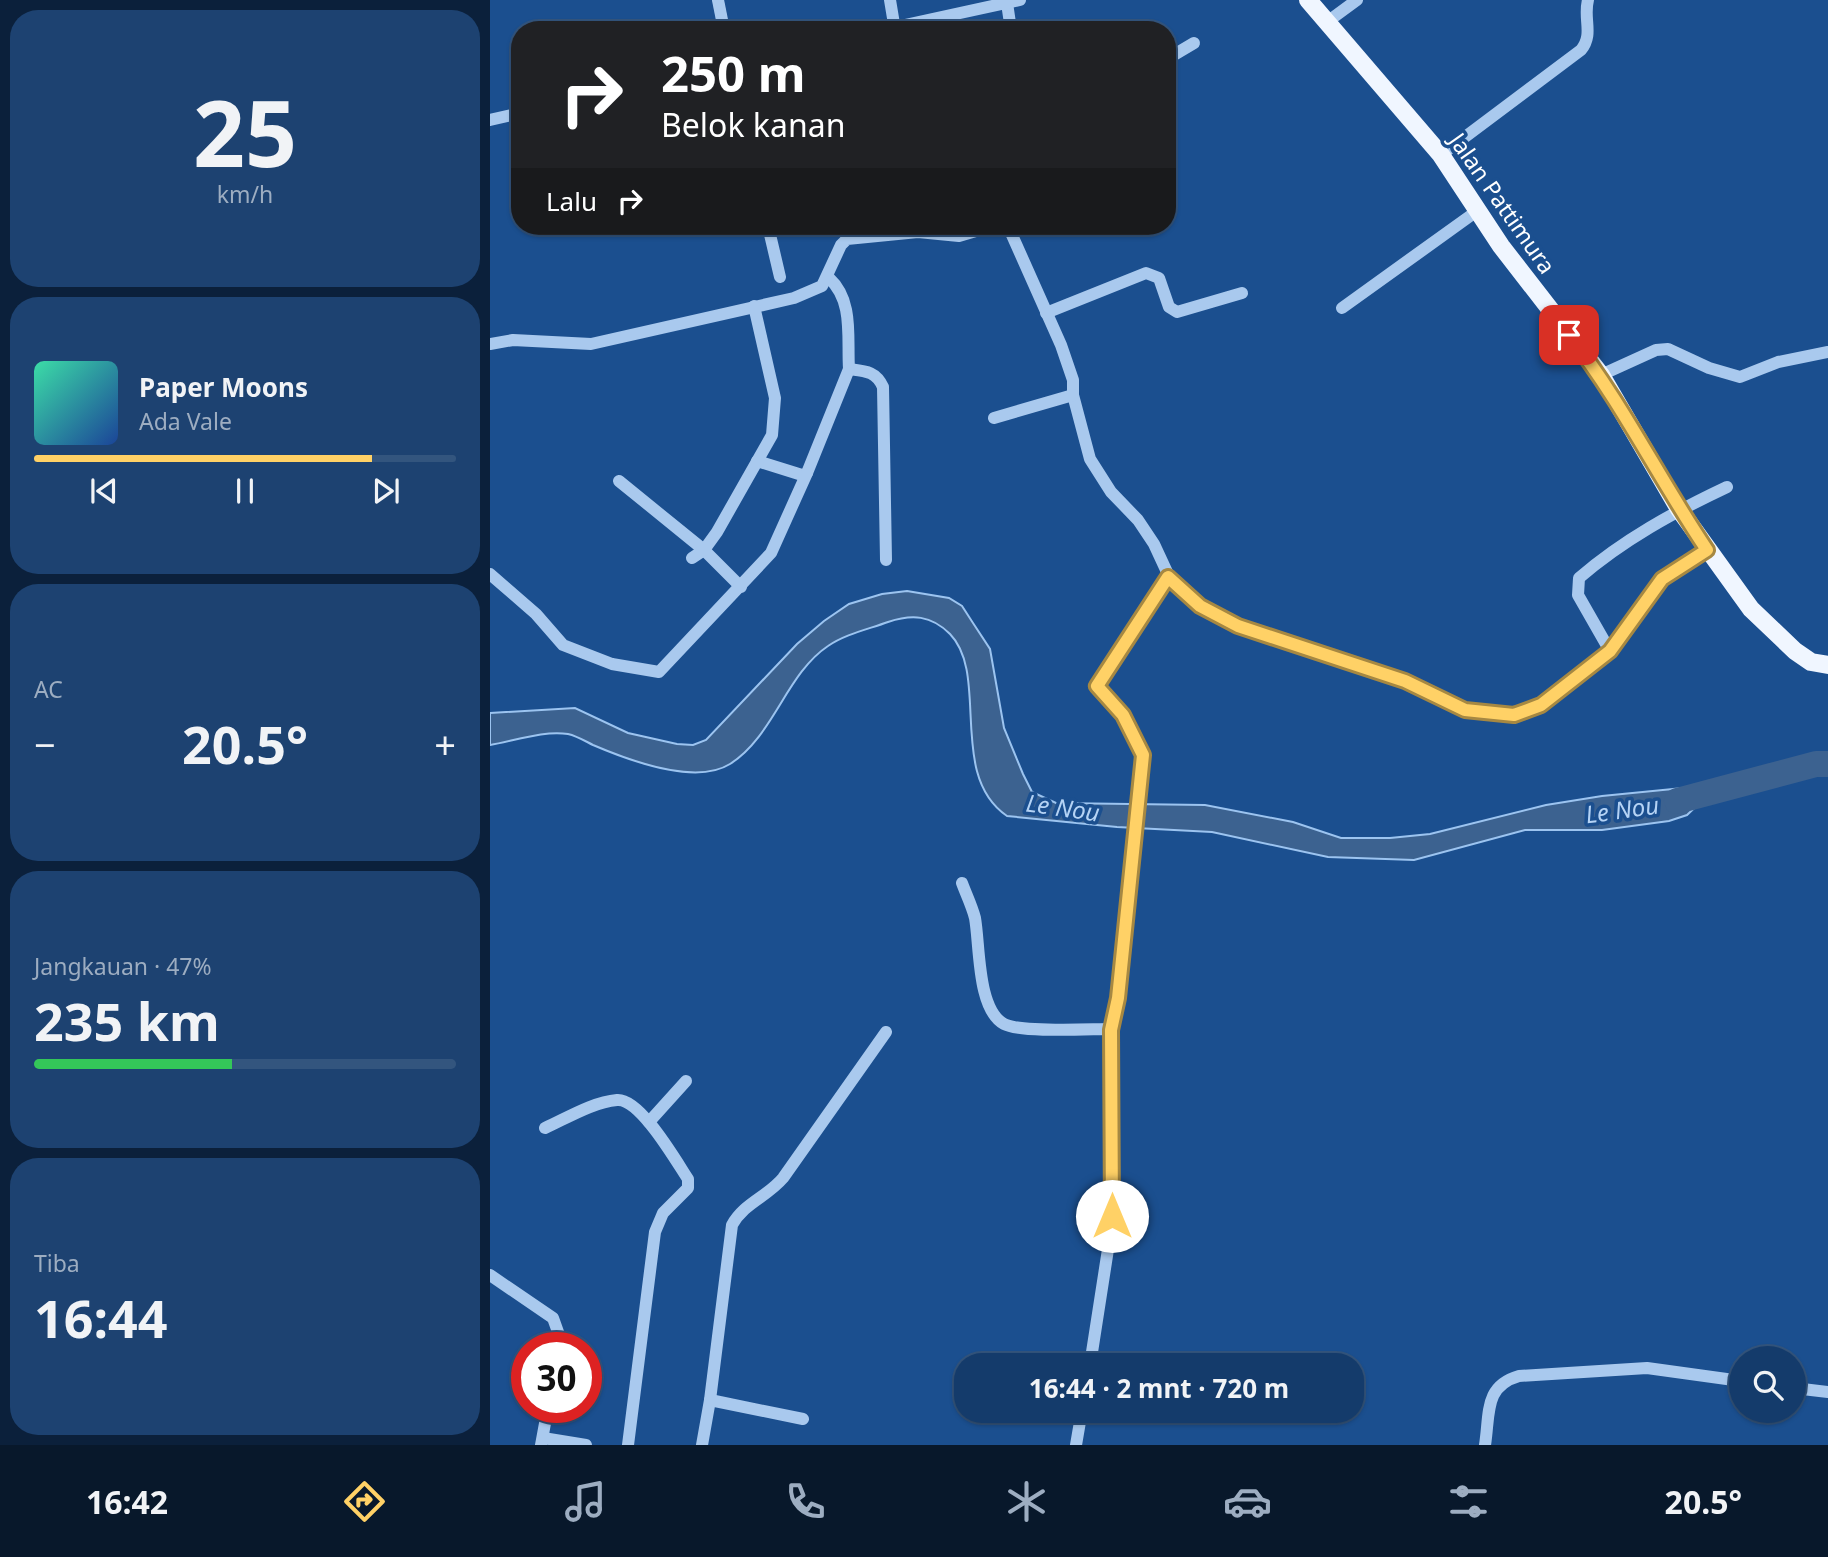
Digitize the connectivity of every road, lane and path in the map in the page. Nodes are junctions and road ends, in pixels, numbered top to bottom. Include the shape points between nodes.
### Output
1 (718, 0) edge
2 (890, 0) edge
3 (1308, 0) edge
4 (1357, 0) edge
5 (1588, 0) edge
6 (1013, 2) edge
7 (722, 21) edge
8 (890, 21) edge
9 (926, 21) edge
10 (1012, 21) edge
11 (1327, 22) junction
12 (1194, 43) dead end
13 (1176, 54) edge
14 (511, 115) edge
15 (490, 120) edge
16 (1441, 155) junction
17 (1477, 211) junction
18 (770, 235) edge
19 (888, 235) edge
20 (1013, 235) edge
21 (780, 277) dead end
22 (828, 278) junction
23 (1242, 293) dead end
24 (754, 306) junction
25 (1342, 308) dead end
26 (1046, 313) junction
27 (490, 344) edge
28 (1828, 352) edge
29 (849, 369) junction
30 (1601, 376) junction
31 (1073, 395) junction
32 (994, 418) dead end
33 (757, 461) junction
34 (807, 473) junction
35 (619, 481) dead end
36 (1727, 487) dead end
37 (1679, 509) junction
38 (704, 550) junction
39 (1707, 550) junction
40 (692, 558) dead end
41 (886, 560) dead end
42 (490, 574) edge
43 (1168, 577) junction
44 (741, 587) junction
45 (1610, 651) junction
46 (1828, 665) edge
47 (962, 883) dead end
48 (1111, 1030) junction
49 (886, 1032) dead end
50 (686, 1081) dead end
51 (649, 1122) junction
52 (545, 1128) dead end
53 (490, 1275) edge
54 (558, 1332) edge
55 (1092, 1353) edge
56 (1729, 1379) edge
57 (1806, 1389) edge
58 (1828, 1392) edge
59 (710, 1400) junction
60 (803, 1419) dead end
61 (545, 1423) edge
62 (1080, 1423) edge
63 (542, 1441) edge
64 (586, 1445) edge
65 (628, 1445) edge
66 (702, 1445) edge
67 (1076, 1445) edge
68 (1485, 1445) edge

1 - 7 street
2 - 8 street
3 - 11 main road, Jalan Pattimura
4 - 11 street
5 - 16 street via 1589,32 1581,50
6 - 9 street
6 - 10 street
11 - 16 main road, Jalan Pattimura
12 - 13 street
14 - 15 street
16 - 17 main road, Jalan Pattimura
17 - 25 street
17 - 30 main road, Jalan Pattimura
18 - 21 street
19 - 22 street via 847,239
20 - 26 street
22 - 24 street via 822,286 794,298
22 - 29 street via 839,288 846,305
23 - 26 street via 1177,312 1169,307 1159,278 1146,274
24 - 27 street via 591,344 513,340
24 - 33 street via 775,398 772,435
26 - 31 street via 1073,380
28 - 30 street via 1778,362 1740,377 1668,349 1656,350
29 - 34 street
29 - 41 street via 871,372 883,387
30 - 37 main road, Jalan Pattimura
31 - 32 street
31 - 43 street via 1090,460 1111,492 1138,520
33 - 34 street
33 - 38 street
34 - 44 street via 775,547
35 - 38 street
36 - 37 street
37 - 39 main road, Jalan Pattimura
37 - 45 street via 1579,578 1578,595
38 - 40 street
38 - 44 street
39 - 45 street via 1662,579
39 - 46 main road, Jalan Pattimura via 1751,609 1795,651 1811,662
42 - 44 street via 563,645 612,664 656,673
43 - 45 street via 1200,606 1238,626 1405,681 1465,710 1514,715 1541,705
43 - 48 street via 1097,686 1123,715 1143,755
47 - 48 street via 974,917 985,992 991,1011 1004,1024
48 - 55 street via 1111,1230
49 - 59 street via 783,1178 747,1205 732,1225
50 - 51 street
51 - 52 street via 620,1099
51 - 65 street via 688,1179 688,1188 663,1213 654,1232
53 - 54 street via 553,1318
56 - 68 street via 1647,1368 1519,1376 1503,1381 1493,1392
57 - 58 street
59 - 60 street
59 - 66 street
61 - 63 street
62 - 67 street
63 - 64 street

